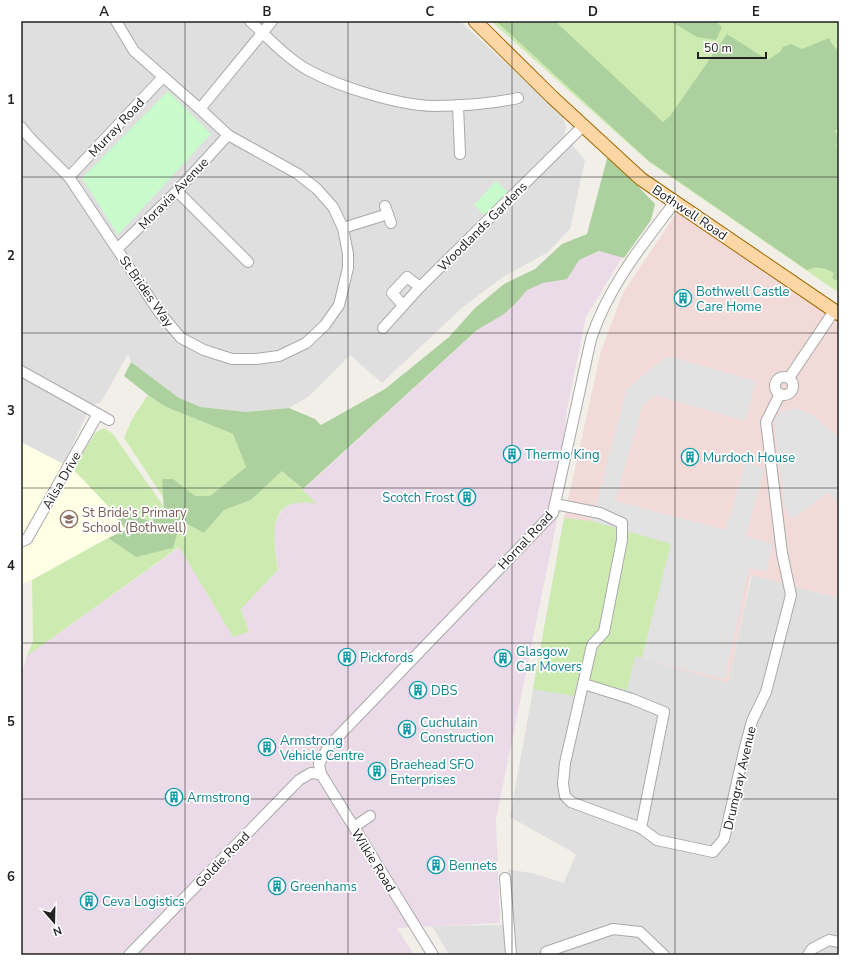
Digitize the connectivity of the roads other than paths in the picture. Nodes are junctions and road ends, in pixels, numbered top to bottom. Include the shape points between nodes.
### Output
1 (116, 21) edge
2 (250, 21) edge
3 (272, 21) edge
4 (475, 21) edge
5 (262, 32) junction
6 (163, 77) junction
7 (518, 98) dead end
8 (458, 105) junction
9 (200, 109) junction
10 (583, 126) junction
11 (21, 127) edge
12 (228, 136) junction
13 (460, 154) dead end
14 (69, 177) junction
15 (177, 191) junction
16 (675, 202) junction
17 (388, 215) dead end
18 (343, 228) junction
19 (118, 248) junction
20 (248, 261) dead end
21 (420, 287) junction
22 (403, 305) junction
23 (837, 312) edge
24 (383, 328) dead end
25 (21, 371) edge
26 (98, 414) junction
27 (109, 420) dead end
28 (555, 504) junction
29 (21, 542) edge
30 (584, 684) junction
31 (320, 769) junction
32 (370, 816) dead end
33 (354, 827) junction
34 (641, 828) junction
35 (505, 878) dead end
36 (839, 942) edge
37 (546, 952) dead end
38 (129, 955) edge
39 (433, 955) edge
40 (511, 955) edge
41 (664, 955) edge
42 (808, 955) edge

1 - 6 street via 134,51
2 - 5 street
3 - 5 street
4 - 10 main road, Bothwell Road
5 - 8 street via 307,69 341,86 415,104
5 - 9 street
6 - 9 street
6 - 14 street, Murray Road
7 - 8 street
8 - 13 street
9 - 12 street, St Brides Way
10 - 16 main road, Bothwell Road via 641,179
10 - 21 street, Woodlands Gardens
11 - 14 street, St Brides Way
12 - 15 street, Moravia Avenue
12 - 18 street, St Brides Way via 298,174 317,189 333,207
14 - 19 street, St Brides Way
15 - 19 street, Moravia Avenue
15 - 20 street
16 - 23 main road, Bothwell Road
16 - 28 street, Hornal Road via 631,260 599,315 591,340
17 - 18 street
18 - 19 street, St Brides Way via 348,268 339,305 325,325 306,343 279,356 256,359 232,359 204,350 181,338 159,312
21 - 22 street, Woodlands Gardens
21 - 22 street via 407,277 392,293
22 - 24 street, Woodlands Gardens
23 - 34 street, Drumgray Avenue via 789,378 793,383 792,392 787,395 780,394 766,422 782,553 791,595 766,692 752,721 724,839 713,852 657,840
25 - 26 street
26 - 27 street
26 - 29 street, Ailsa Drive via 28,539
28 - 30 street, Drumgray Avenue via 600,513 622,523 622,540 604,632 592,645
28 - 31 street, Hornal Road via 553,513 328,747
30 - 34 street, Drumgray Avenue via 565,763 565,796 571,802
30 - 34 street via 664,712
31 - 33 street, Wilkie Road
31 - 38 street, Goldie Road via 299,780
32 - 33 street
33 - 39 street, Wilkie Road
35 - 40 street
36 - 42 street via 829,940 812,949
37 - 41 street via 613,929 640,932

